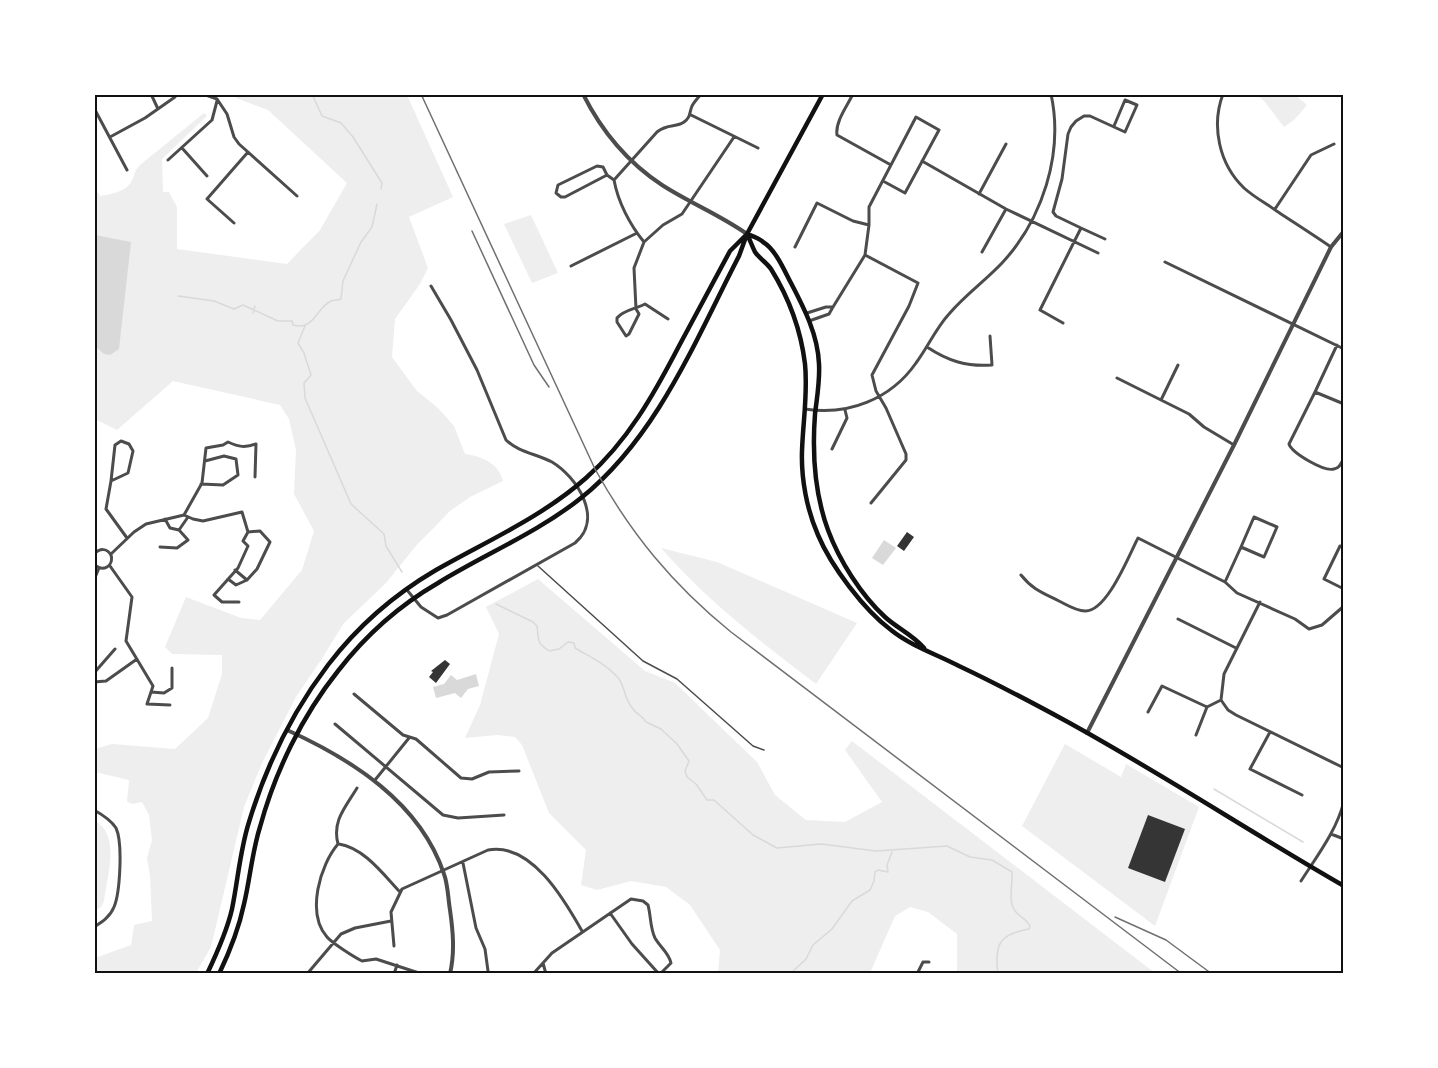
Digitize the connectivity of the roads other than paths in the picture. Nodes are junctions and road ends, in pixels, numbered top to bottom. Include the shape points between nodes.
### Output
1 (151, 94) edge
2 (203, 94) edge
3 (583, 94) edge
4 (701, 94) edge
5 (823, 94) edge
6 (853, 94) edge
7 (1052, 94) edge
8 (1223, 94) edge
9 (175, 97) dead end
10 (217, 99) junction
11 (94, 108) edge
12 (158, 109) junction
13 (691, 115) junction
14 (1114, 126) junction
15 (110, 137) junction
16 (734, 137) junction
17 (1006, 144) dead end
18 (1334, 144) dead end
19 (182, 148) junction
20 (758, 148) dead end
21 (248, 152) junction
22 (168, 160) dead end
23 (632, 161) junction
24 (922, 161) junction
25 (891, 165) junction
26 (127, 170) dead end
27 (607, 175) junction
28 (207, 176) dead end
29 (614, 180) junction
30 (882, 181) junction
31 (979, 194) junction
32 (297, 196) dead end
33 (691, 201) junction
34 (1275, 209) junction
35 (1006, 210) junction
36 (1032, 220) junction
37 (234, 223) dead end
38 (868, 225) junction
39 (1081, 228) junction
40 (1344, 231) edge
41 (637, 233) junction
42 (747, 234) junction
43 (1105, 239) dead end
44 (644, 242) junction
45 (1074, 242) junction
46 (795, 247) dead end
47 (1331, 247) junction
48 (982, 252) dead end
49 (1098, 253) dead end
50 (865, 255) junction
51 (1165, 262) dead end
52 (571, 266) dead end
53 (430, 286) dead end
54 (833, 307) junction
55 (636, 309) junction
56 (807, 313) junction
57 (668, 319) dead end
58 (809, 321) junction
59 (1063, 323) dead end
60 (1292, 324) junction
61 (990, 336) dead end
62 (1337, 345) junction
63 (927, 347) junction
64 (1344, 349) edge
65 (1178, 365) dead end
66 (1117, 378) dead end
67 (1315, 392) junction
68 (880, 397) junction
69 (1161, 400) junction
70 (1344, 404) edge
71 (805, 409) junction
72 (845, 410) junction
73 (816, 411) junction
74 (1234, 445) junction
75 (832, 449) dead end
76 (1344, 458) edge
77 (205, 461) junction
78 (255, 477) dead end
79 (111, 481) junction
80 (201, 484) junction
81 (871, 503) dead end
82 (186, 516) junction
83 (165, 519) junction
84 (179, 530) junction
85 (248, 532) junction
86 (127, 538) junction
87 (160, 547) dead end
88 (1241, 547) junction
89 (1344, 547) edge
90 (95, 553) edge
91 (111, 554) junction
92 (1177, 556) junction
93 (94, 564) edge
94 (537, 565) junction
95 (110, 566) junction
96 (99, 568) junction
97 (235, 570) junction
98 (1021, 575) dead end
99 (228, 579) junction
100 (94, 580) edge
101 (247, 580) junction
102 (1225, 582) junction
103 (1344, 589) edge
104 (407, 590) junction
105 (414, 599) junction
106 (239, 602) dead end
107 (1260, 602) junction
108 (1344, 606) edge
109 (1178, 619) dead end
110 (1236, 648) junction
111 (115, 649) dead end
112 (925, 649) junction
113 (137, 659) junction
114 (172, 668) dead end
115 (94, 673) edge
116 (94, 682) edge
117 (151, 692) junction
118 (354, 694) dead end
119 (1221, 700) junction
120 (170, 705) dead end
121 (1207, 706) junction
122 (1148, 712) dead end
123 (335, 724) dead end
124 (287, 730) junction
125 (1270, 732) junction
126 (1087, 733) junction
127 (297, 734) junction
128 (1196, 735) dead end
129 (409, 738) junction
130 (764, 750) dead end
131 (387, 766) junction
132 (1344, 768) edge
133 (519, 771) dead end
134 (375, 780) junction
135 (357, 788) dead end
136 (1302, 795) dead end
137 (1344, 801) edge
138 (94, 810) edge
139 (504, 815) dead end
140 (1331, 834) junction
141 (1344, 839) edge
142 (338, 844) junction
143 (463, 863) junction
144 (1311, 867) junction
145 (442, 871) junction
146 (1301, 881) dead end
147 (1344, 886) edge
148 (400, 892) junction
149 (610, 913) junction
150 (391, 921) junction
151 (94, 927) edge
152 (582, 931) junction
153 (333, 942) junction
154 (394, 946) dead end
155 (929, 962) dead end
156 (543, 963) junction
157 (398, 965) junction
158 (488, 971) dead end
159 (207, 974) edge
160 (219, 974) edge
161 (307, 974) edge
162 (394, 974) edge
163 (422, 974) edge
164 (450, 974) edge
165 (533, 974) edge
166 (546, 974) edge
167 (660, 974) edge
168 (917, 974) edge

1 - 12 street
2 - 10 street
3 - 23 street via 601,127
4 - 13 street
5 - 42 main road
6 - 25 street via 838,123 837,135
7 - 36 street via 1052,160
8 - 34 street via 1217,132 1225,162 1243,187
9 - 12 street
10 - 19 street via 212,120
10 - 21 street via 227,114 234,137
11 - 15 street
12 - 15 street
13 - 16 street
13 - 23 street via 681,125 664,127
14 - 14 street via 1125,100 1137,105 1125,132
14 - 39 street via 1084,116 1071,127 1053,212
15 - 26 street
16 - 20 street
16 - 33 street
17 - 31 street
18 - 34 street via 1311,155
19 - 22 street
19 - 28 street
21 - 32 street
21 - 37 street via 207,199
23 - 29 street
23 - 33 street via 663,186
24 - 25 street via 939,129 916,117
24 - 30 street via 905,193
24 - 31 street
25 - 30 street
27 - 27 street via 603,167 597,166 558,185 556,193 565,197
27 - 29 street
29 - 41 street
30 - 38 street via 869,207
31 - 35 street
33 - 42 street
33 - 44 street via 682,214
34 - 47 street
35 - 36 street
35 - 48 street
36 - 45 street
36 - 63 street via 1018,244 948,315
38 - 46 street via 817,203
38 - 50 street
39 - 43 street
39 - 45 street
40 - 47 street
41 - 44 street
41 - 52 street
42 - 56 main road via 765,242
42 - 71 main road via 755,252 770,267 795,319 804,363
42 - 104 main road via 730,251 648,404 609,456 558,501
42 - 105 main road via 666,396 615,466 564,511
44 - 55 street via 634,268
45 - 49 street
45 - 59 street via 1040,310
47 - 60 street
50 - 54 street
50 - 68 street via 918,283 872,375
51 - 60 street
53 - 94 street via 477,370 506,440 558,467 585,502 588,523 584,534
54 - 56 street
54 - 58 street via 829,314
55 - 55 street via 617,318 626,336 639,314
55 - 57 street via 645,304
56 - 58 main road
58 - 73 main road via 819,363
60 - 62 street
60 - 74 street
61 - 63 street via 992,365 954,362
62 - 64 street
62 - 67 street
63 - 68 street via 906,375
65 - 69 street
66 - 69 street
67 - 70 street
67 - 76 street via 1289,444 1292,451 1332,470
68 - 72 street
68 - 81 street via 906,460
69 - 74 street
71 - 73 street
71 - 112 main road via 803,475 808,507 818,534 833,562 873,614
72 - 73 street
72 - 75 street via 847,418
73 - 112 main road via 815,475 829,532 849,571 879,611
74 - 92 street
77 - 78 street via 207,448 228,442 246,447 256,444
77 - 80 street
77 - 80 street via 224,456 236,459 238,475 224,485
79 - 79 street via 128,473 133,451 121,441 115,445
79 - 86 street via 106,509
80 - 82 street
82 - 83 street
82 - 84 street
82 - 85 street via 203,521 242,512
83 - 84 street via 170,528
83 - 86 street via 146,524
84 - 87 street via 188,540 177,548
85 - 97 street via 243,541 248,546
85 - 101 street via 260,531 270,542
86 - 91 street
88 - 88 street via 1254,517 1277,527 1264,557
88 - 102 street
89 - 103 street via 1340,546 1324,579
90 - 91 street via 102,549
91 - 95 street
92 - 98 street via 1138,537 1111,591 1099,607 1087,612 1030,586
92 - 102 street
92 - 126 street
93 - 96 street
94 - 105 street via 438,618
94 - 130 lane via 643,661 678,679 753,746
95 - 96 street
95 - 113 street via 132,597 126,640
96 - 100 street
97 - 99 street
97 - 101 street
99 - 101 street via 236,585
99 - 106 street via 214,595 222,602
102 - 107 street
104 - 105 street
104 - 124 main road via 375,615 334,657
105 - 127 main road via 376,630 338,670
107 - 108 street via 1309,629 1322,625
107 - 110 street
109 - 110 street
110 - 119 street via 1224,674
111 - 115 street
112 - 126 main road
113 - 116 street via 106,681
113 - 117 street via 153,687
114 - 117 street via 172,688 164,693
117 - 120 street via 147,704
118 - 129 street
119 - 121 street
119 - 125 street via 1228,710
121 - 122 street via 1162,686
121 - 128 street
123 - 131 street
124 - 127 street
124 - 159 main road via 249,822 232,909
125 - 132 street
125 - 136 street via 1250,769
126 - 144 main road
127 - 134 street
127 - 160 main road via 260,826 239,924
129 - 131 street
129 - 133 street via 416,739 461,778
131 - 134 street
131 - 139 street via 443,815
134 - 145 street via 419,826
135 - 142 street via 337,822
137 - 140 street
138 - 151 street via 115,827 121,855 114,906 108,918
140 - 141 street
140 - 144 street
142 - 148 street via 354,849
142 - 153 street via 322,870 316,904 322,930
143 - 145 street
143 - 152 street via 499,848 523,857 546,877
143 - 158 street
144 - 146 street
144 - 147 main road
145 - 148 street
145 - 164 street via 453,931
148 - 150 street
149 - 152 street
149 - 167 street
149 - 167 street via 631,899 648,905 655,938 670,957 671,963
150 - 153 street via 355,928
150 - 154 street
152 - 156 street
153 - 157 street via 362,961 376,959
153 - 161 street
155 - 168 street via 923,962
156 - 165 street
156 - 166 street
157 - 162 street
157 - 163 street

